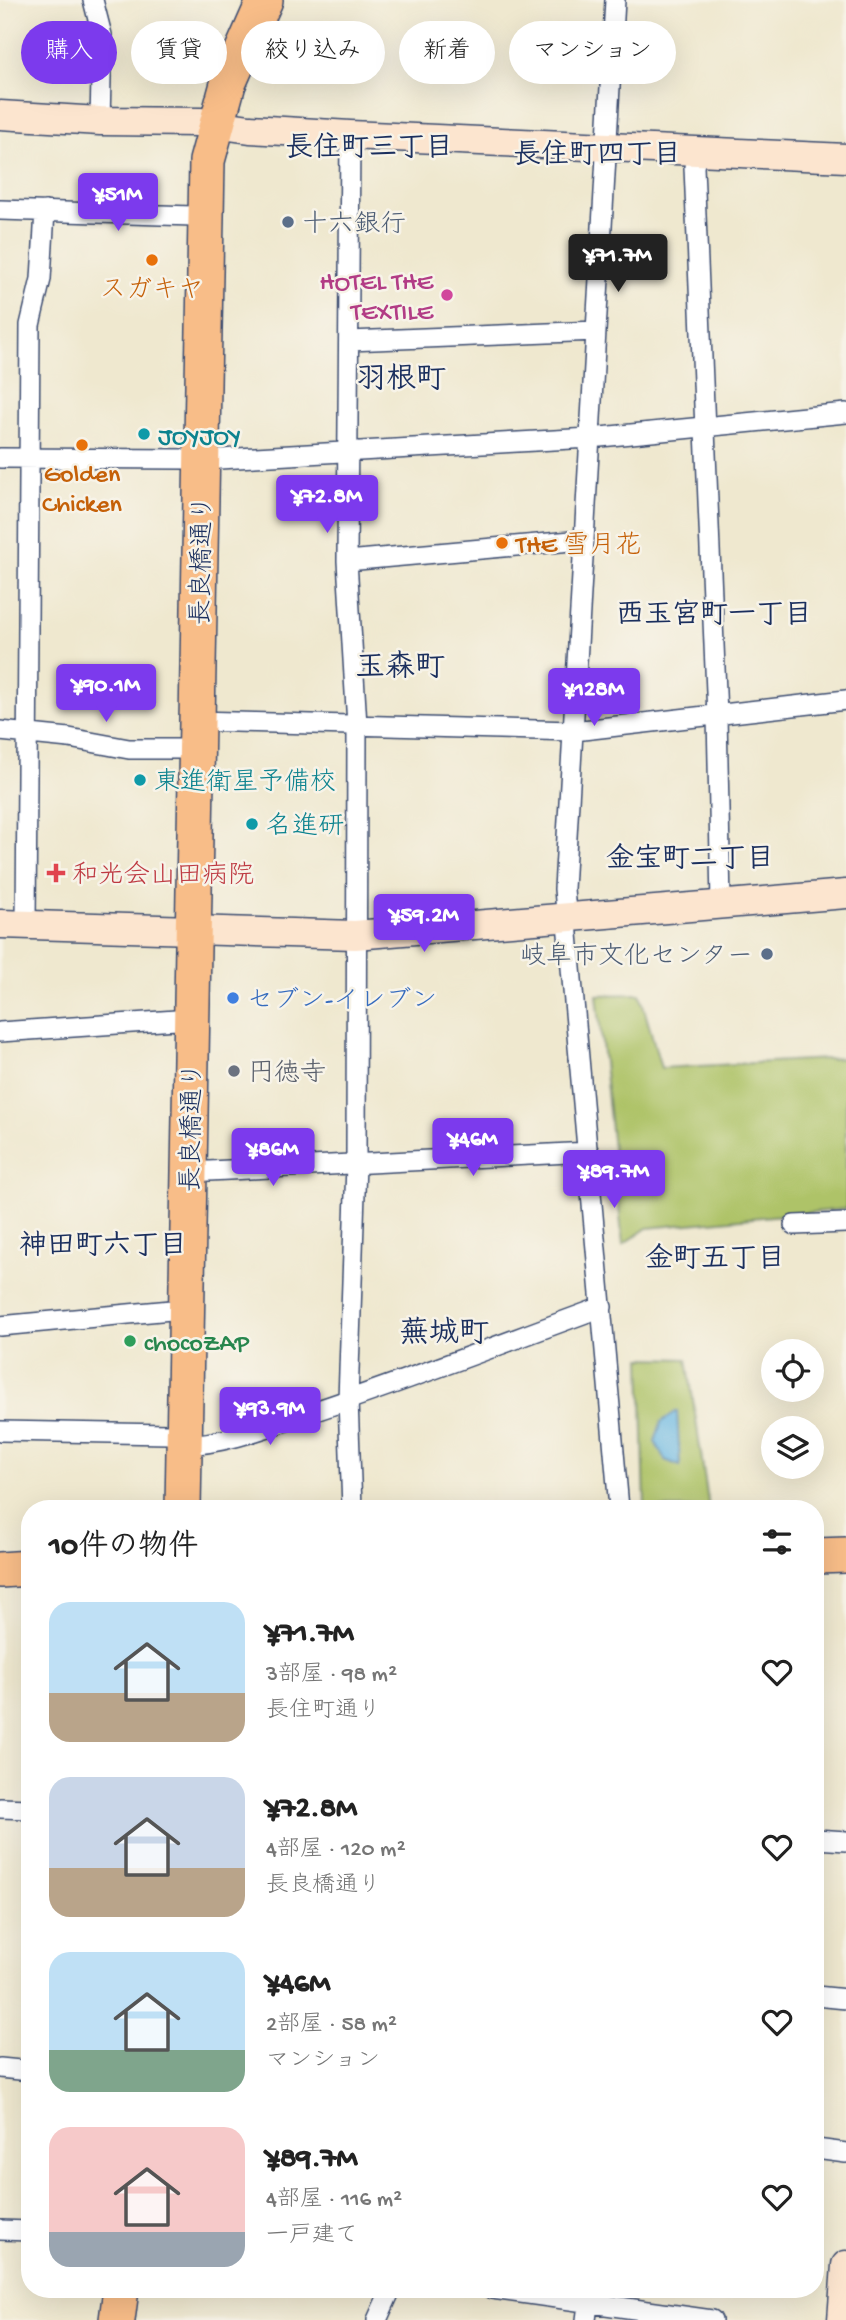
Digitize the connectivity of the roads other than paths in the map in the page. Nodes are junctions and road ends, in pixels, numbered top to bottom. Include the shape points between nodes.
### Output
1 (93, 0) edge
2 (244, 0) edge
3 (265, 0) edge
4 (615, 0) edge
5 (0, 115) edge
6 (100, 121) junction
7 (209, 124) junction
8 (350, 135) junction
9 (605, 148) junction
10 (697, 152) junction
11 (846, 158) edge
12 (0, 209) edge
13 (45, 211) junction
14 (193, 216) junction
15 (596, 331) junction
16 (349, 341) junction
17 (846, 413) edge
18 (703, 428) junction
19 (590, 438) junction
20 (348, 453) junction
21 (0, 458) edge
22 (28, 458) junction
23 (194, 460) junction
24 (583, 540) junction
25 (347, 561) junction
26 (846, 700) edge
27 (717, 716) junction
28 (357, 725) junction
29 (0, 731) edge
30 (574, 731) junction
31 (28, 733) junction
32 (189, 735) junction
33 (846, 894) edge
34 (721, 902) junction
35 (567, 916) junction
36 (13, 925) edge
37 (183, 929) junction
38 (355, 935) junction
39 (176, 1020) junction
40 (0, 1032) edge
41 (589, 1152) junction
42 (356, 1164) junction
43 (189, 1172) junction
44 (846, 1223) edge
45 (794, 1225) dead end
46 (602, 1307) junction
47 (171, 1310) junction
48 (0, 1326) edge
49 (348, 1400) junction
50 (0, 1431) edge
51 (176, 1439) junction
52 (169, 1500) edge
53 (182, 1500) edge
54 (352, 1500) edge
55 (618, 1500) edge
56 (846, 1555) edge
57 (824, 1556) edge
58 (21, 1569) edge
59 (0, 1570) edge
60 (824, 1577) edge
61 (846, 1577) edge
62 (21, 1586) edge
63 (0, 1587) edge
64 (0, 1808) edge
65 (21, 1809) edge
66 (824, 1840) edge
67 (846, 1841) edge
68 (824, 1997) edge
69 (846, 1999) edge
70 (0, 2068) edge
71 (21, 2070) edge
72 (824, 2150) edge
73 (846, 2153) edge
74 (0, 2230) edge
75 (21, 2231) edge
76 (846, 2265) edge
77 (120, 2298) edge
78 (135, 2298) edge
79 (387, 2298) edge
80 (550, 2298) edge
81 (588, 2304) edge
82 (117, 2320) edge
83 (132, 2320) edge
84 (377, 2320) edge
85 (712, 2320) edge
86 (842, 2320) edge

1 - 6 street via 102,35
2 - 7 highway, 長良橋通り via 211,81
3 - 7 highway, 長良橋通り
4 - 9 street
5 - 6 street
6 - 7 street
7 - 8 street
7 - 14 highway, 長良橋通り via 194,160
7 - 23 highway, 長良橋通り
8 - 9 street
8 - 16 street
9 - 10 street
9 - 15 street
10 - 11 street
10 - 18 street
12 - 13 street
13 - 14 street
13 - 22 street via 41,279 30,325
14 - 23 highway, 長良橋通り
15 - 16 street
15 - 19 street
16 - 20 street
17 - 18 street
18 - 19 street
18 - 27 street
19 - 20 street
19 - 24 street
20 - 23 street
20 - 25 street
21 - 22 street
22 - 23 street
22 - 31 street
23 - 32 highway, 長良橋通り
24 - 25 street
24 - 30 street
25 - 28 street
26 - 27 street
27 - 30 street
27 - 34 street
28 - 30 street
28 - 32 street
28 - 38 street
29 - 31 street
30 - 35 street via 564,890
31 - 32 street via 129,749
31 - 36 street
32 - 37 highway, 長良橋通り
33 - 34 street
34 - 35 street
35 - 38 street
35 - 41 street
36 - 37 street
37 - 38 street
37 - 39 highway, 長良橋通り
37 - 43 highway, 長良橋通り
38 - 42 street
39 - 40 street
39 - 47 highway, 長良橋通り
41 - 42 street
41 - 46 street
42 - 43 street
42 - 49 street
43 - 51 highway, 長良橋通り
44 - 45 street
46 - 49 street
46 - 55 street
47 - 48 street
47 - 51 highway, 長良橋通り
49 - 51 street via 201,1444
49 - 54 street
50 - 51 street
51 - 52 highway, 長良橋通り
51 - 53 highway, 長良橋通り
56 - 57 highway
58 - 59 highway
60 - 61 highway
62 - 63 highway
64 - 65 street
66 - 67 street
68 - 69 street
70 - 71 street
72 - 73 street
74 - 75 street
76 - 86 street
77 - 82 highway
78 - 83 highway
79 - 84 street
80 - 81 street
81 - 85 street

